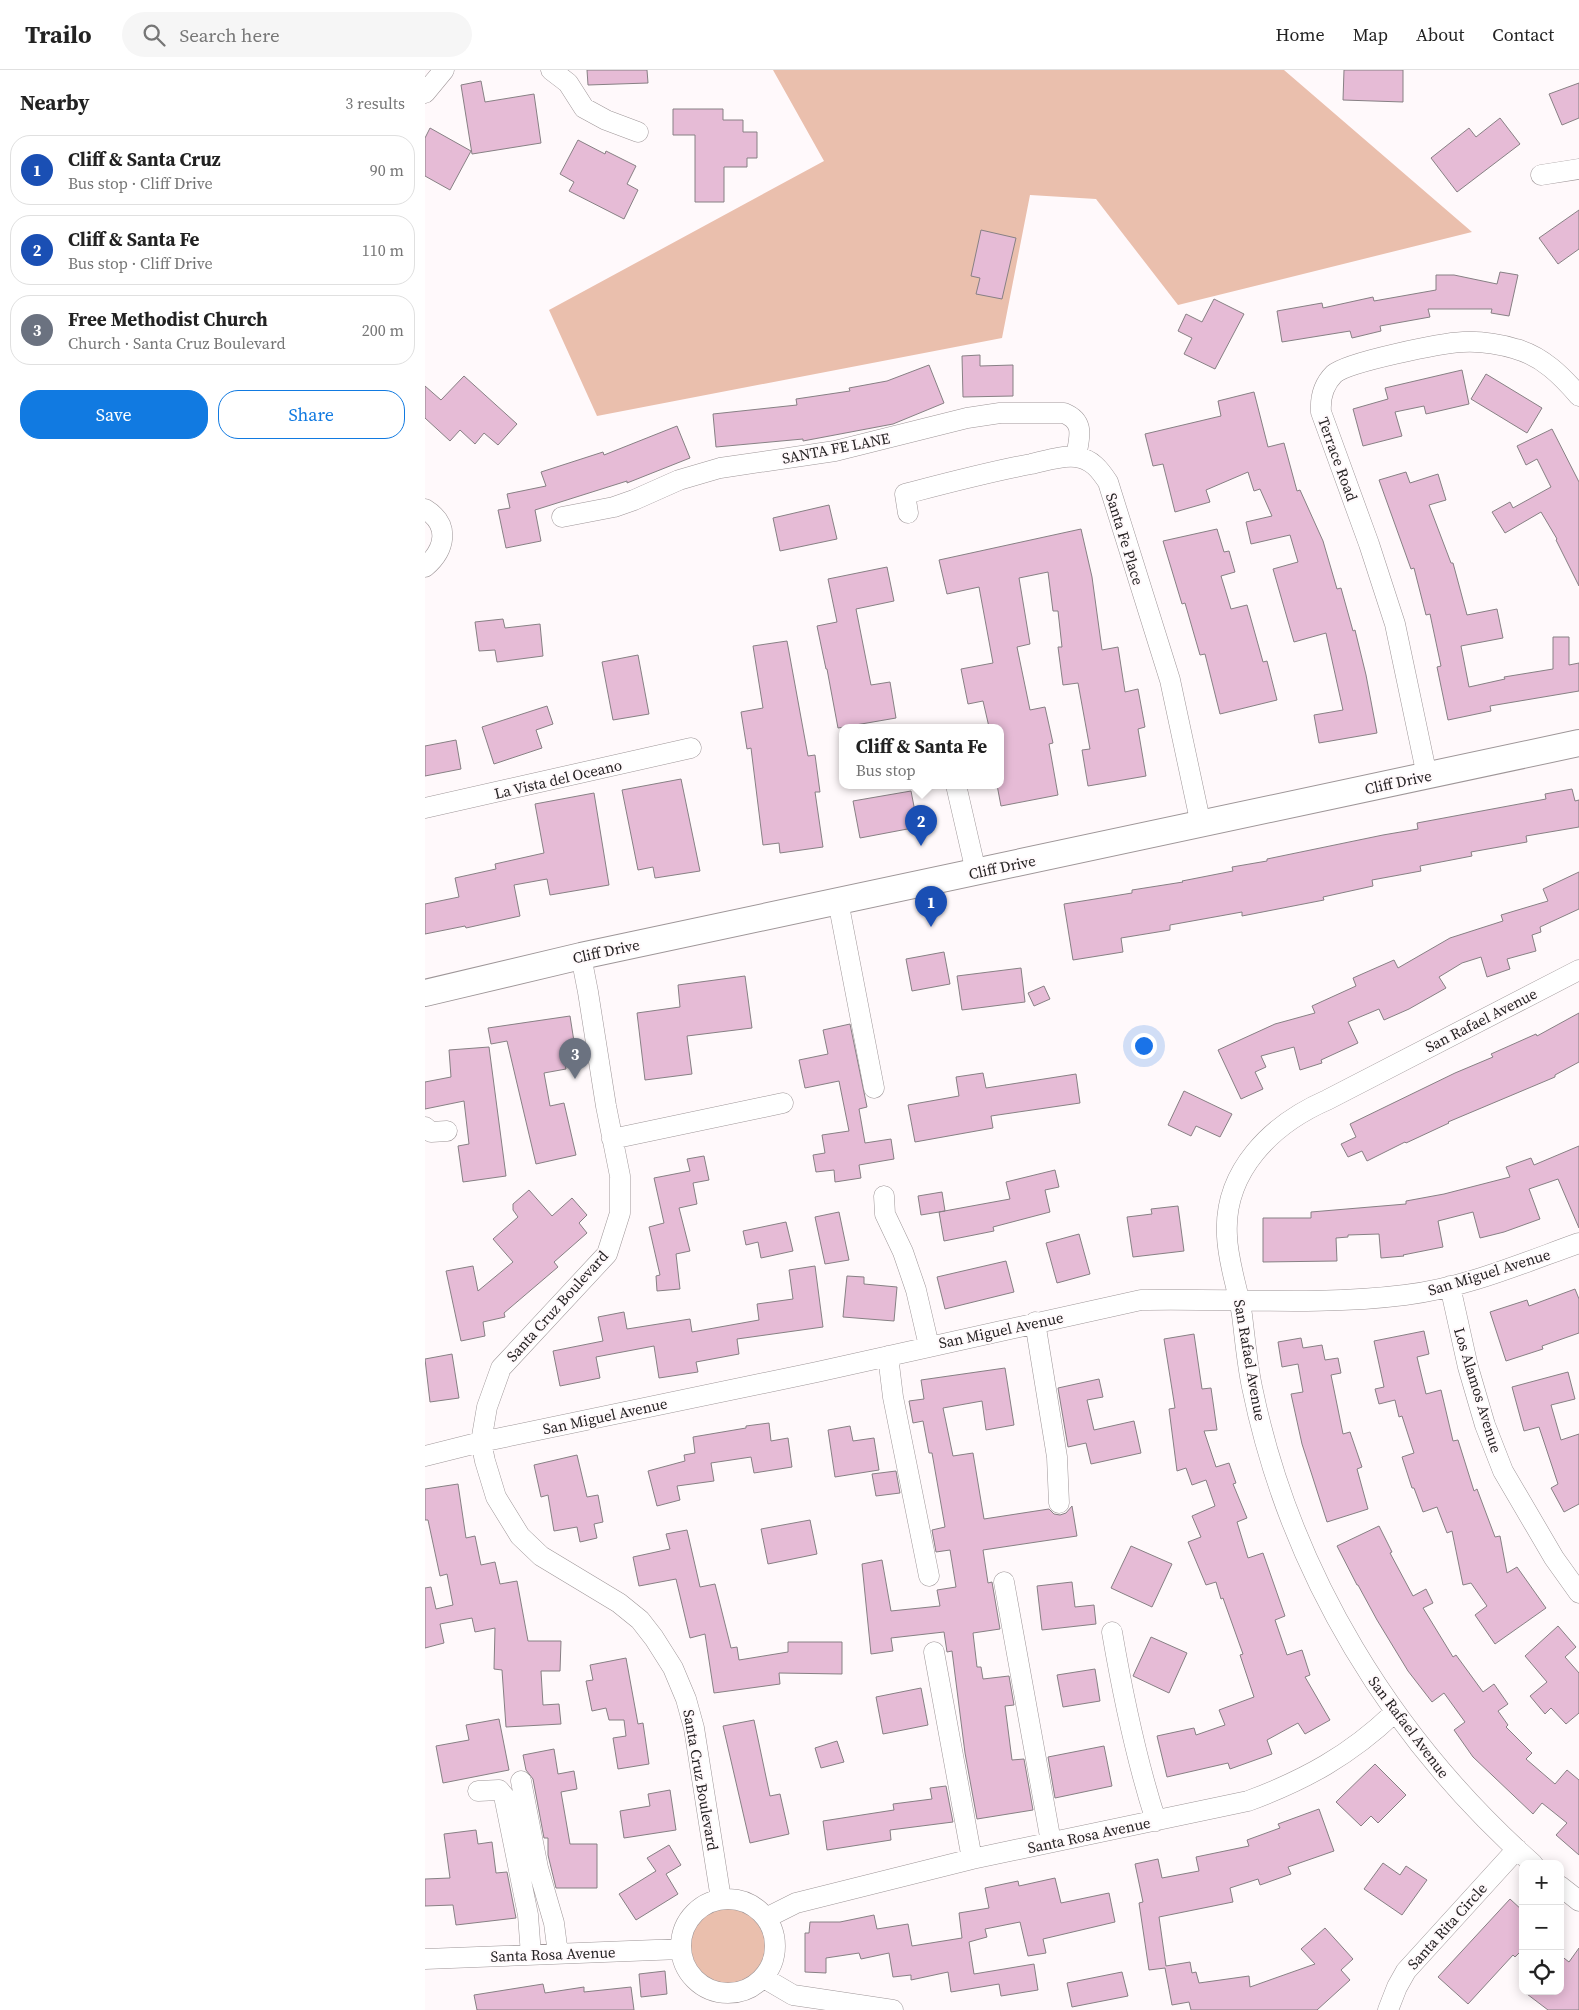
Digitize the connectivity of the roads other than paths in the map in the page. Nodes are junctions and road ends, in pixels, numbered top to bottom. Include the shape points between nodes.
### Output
1 (444, 70) edge
2 (551, 70) edge
3 (425, 93) edge
4 (639, 132) dead end
5 (1579, 169) edge
6 (1541, 175) dead end
7 (1579, 396) edge
8 (1076, 457) junction
9 (425, 509) edge
10 (909, 513) dead end
11 (562, 517) dead end
12 (425, 567) edge
13 (1579, 743) edge
14 (691, 748) dead end
15 (1427, 776) junction
16 (957, 789) edge
17 (425, 808) edge
18 (1201, 825) junction
19 (976, 872) junction
20 (838, 902) junction
21 (581, 956) junction
22 (1579, 970) edge
23 (425, 993) edge
24 (874, 1088) dead end
25 (783, 1103) dead end
26 (425, 1126) edge
27 (447, 1131) dead end
28 (612, 1139) junction
29 (884, 1196) dead end
30 (1579, 1243) edge
31 (1451, 1286) junction
32 (1239, 1301) junction
33 (1035, 1322) junction
34 (929, 1346) junction
35 (888, 1356) junction
36 (481, 1442) junction
37 (425, 1456) edge
38 (1059, 1503) dead end
39 (929, 1576) dead end
40 (1004, 1582) dead end
41 (1579, 1593) edge
42 (1112, 1632) dead end
43 (934, 1652) dead end
44 (1395, 1713) junction
45 (521, 1781) dead end
46 (478, 1791) dead end
47 (1156, 1821) junction
48 (1051, 1842) junction
49 (1517, 1849) junction
50 (972, 1858) junction
51 (1529, 1860) edge
52 (1564, 1889) edge
53 (721, 1899) junction
54 (1579, 1901) edge
55 (766, 1918) junction
56 (681, 1948) junction
57 (531, 1954) junction
58 (558, 1954) junction
59 (425, 1959) edge
60 (764, 1978) junction
61 (739, 2001) edge
62 (893, 2010) edge
63 (1388, 2010) edge

1 - 3 street
2 - 4 street via 568,83 584,108
5 - 6 street
7 - 15 street, Terrace Road via 1557,372 1534,356 1491,343 1464,342 1345,367 1328,381 1323,391 1321,412 1395,624
8 - 10 street via 980,474 905,494
8 - 11 street, SANTA FE LANE via 1080,434 1074,417 1057,412 1000,413 940,424 835,451 720,468 679,480 614,507
8 - 18 street, Santa Fe Place via 1095,464 1108,482 1170,680
9 - 12 street via 439,522 442,543 434,560
13 - 15 main road, Cliff Drive
14 - 17 street, La Vista del Oceano
15 - 18 main road, Cliff Drive
16 - 19 street
18 - 19 main road, Cliff Drive
19 - 20 main road, Cliff Drive
20 - 21 main road, Cliff Drive
20 - 24 street
21 - 23 main road, Cliff Drive
21 - 28 street, Santa Cruz Boulevard
22 - 32 street, San Rafael Avenue via 1306,1109 1268,1136 1241,1172 1229,1206 1226,1234
25 - 28 street
26 - 27 street via 431,1132
28 - 36 street, Santa Cruz Boulevard via 620,1176 620,1213 607,1254 501,1368 487,1407
29 - 34 street via 885,1214 916,1290
30 - 31 street, San Miguel Avenue
31 - 32 street, San Miguel Avenue via 1407,1295 1345,1301
31 - 41 street, Los Alamos Avenue via 1468,1367 1503,1471 1554,1558
32 - 33 street, San Miguel Avenue via 1141,1300
32 - 44 street, San Rafael Avenue via 1252,1386 1282,1496 1330,1606
33 - 34 street, San Miguel Avenue
33 - 38 street via 1057,1457
34 - 35 street, San Miguel Avenue
35 - 36 street, San Miguel Avenue
35 - 39 street via 893,1397
36 - 37 street, San Miguel Avenue
36 - 53 street, Santa Cruz Boulevard via 496,1497 520,1536 541,1556 619,1603 639,1620 673,1668 694,1728
40 - 48 street
42 - 47 street via 1145,1788
43 - 50 street
44 - 47 street, Santa Rosa Avenue via 1347,1752 1283,1788 1234,1805
44 - 49 street, San Rafael Avenue via 1435,1765
45 - 58 street via 538,1868 554,1923
46 - 57 street via 499,1790 504,1796 528,1915
47 - 48 street, Santa Rosa Avenue
48 - 50 street, Santa Rosa Avenue
49 - 51 street, San Rafael Avenue
49 - 63 street, Santa Rita Circle via 1406,1971
50 - 55 street, Santa Rosa Avenue via 796,1903
52 - 54 street
53 - 55 street via 741,1901 759,1910
53 - 56 street via 709,1902 690,1916 684,1926
55 - 60 street via 773,1930 775,1952
56 - 58 street, Santa Rosa Avenue
56 - 61 street via 686,1967 697,1982
57 - 58 street, Santa Rosa Avenue
57 - 59 street, Santa Rosa Avenue
60 - 61 street
60 - 62 street via 793,1996

